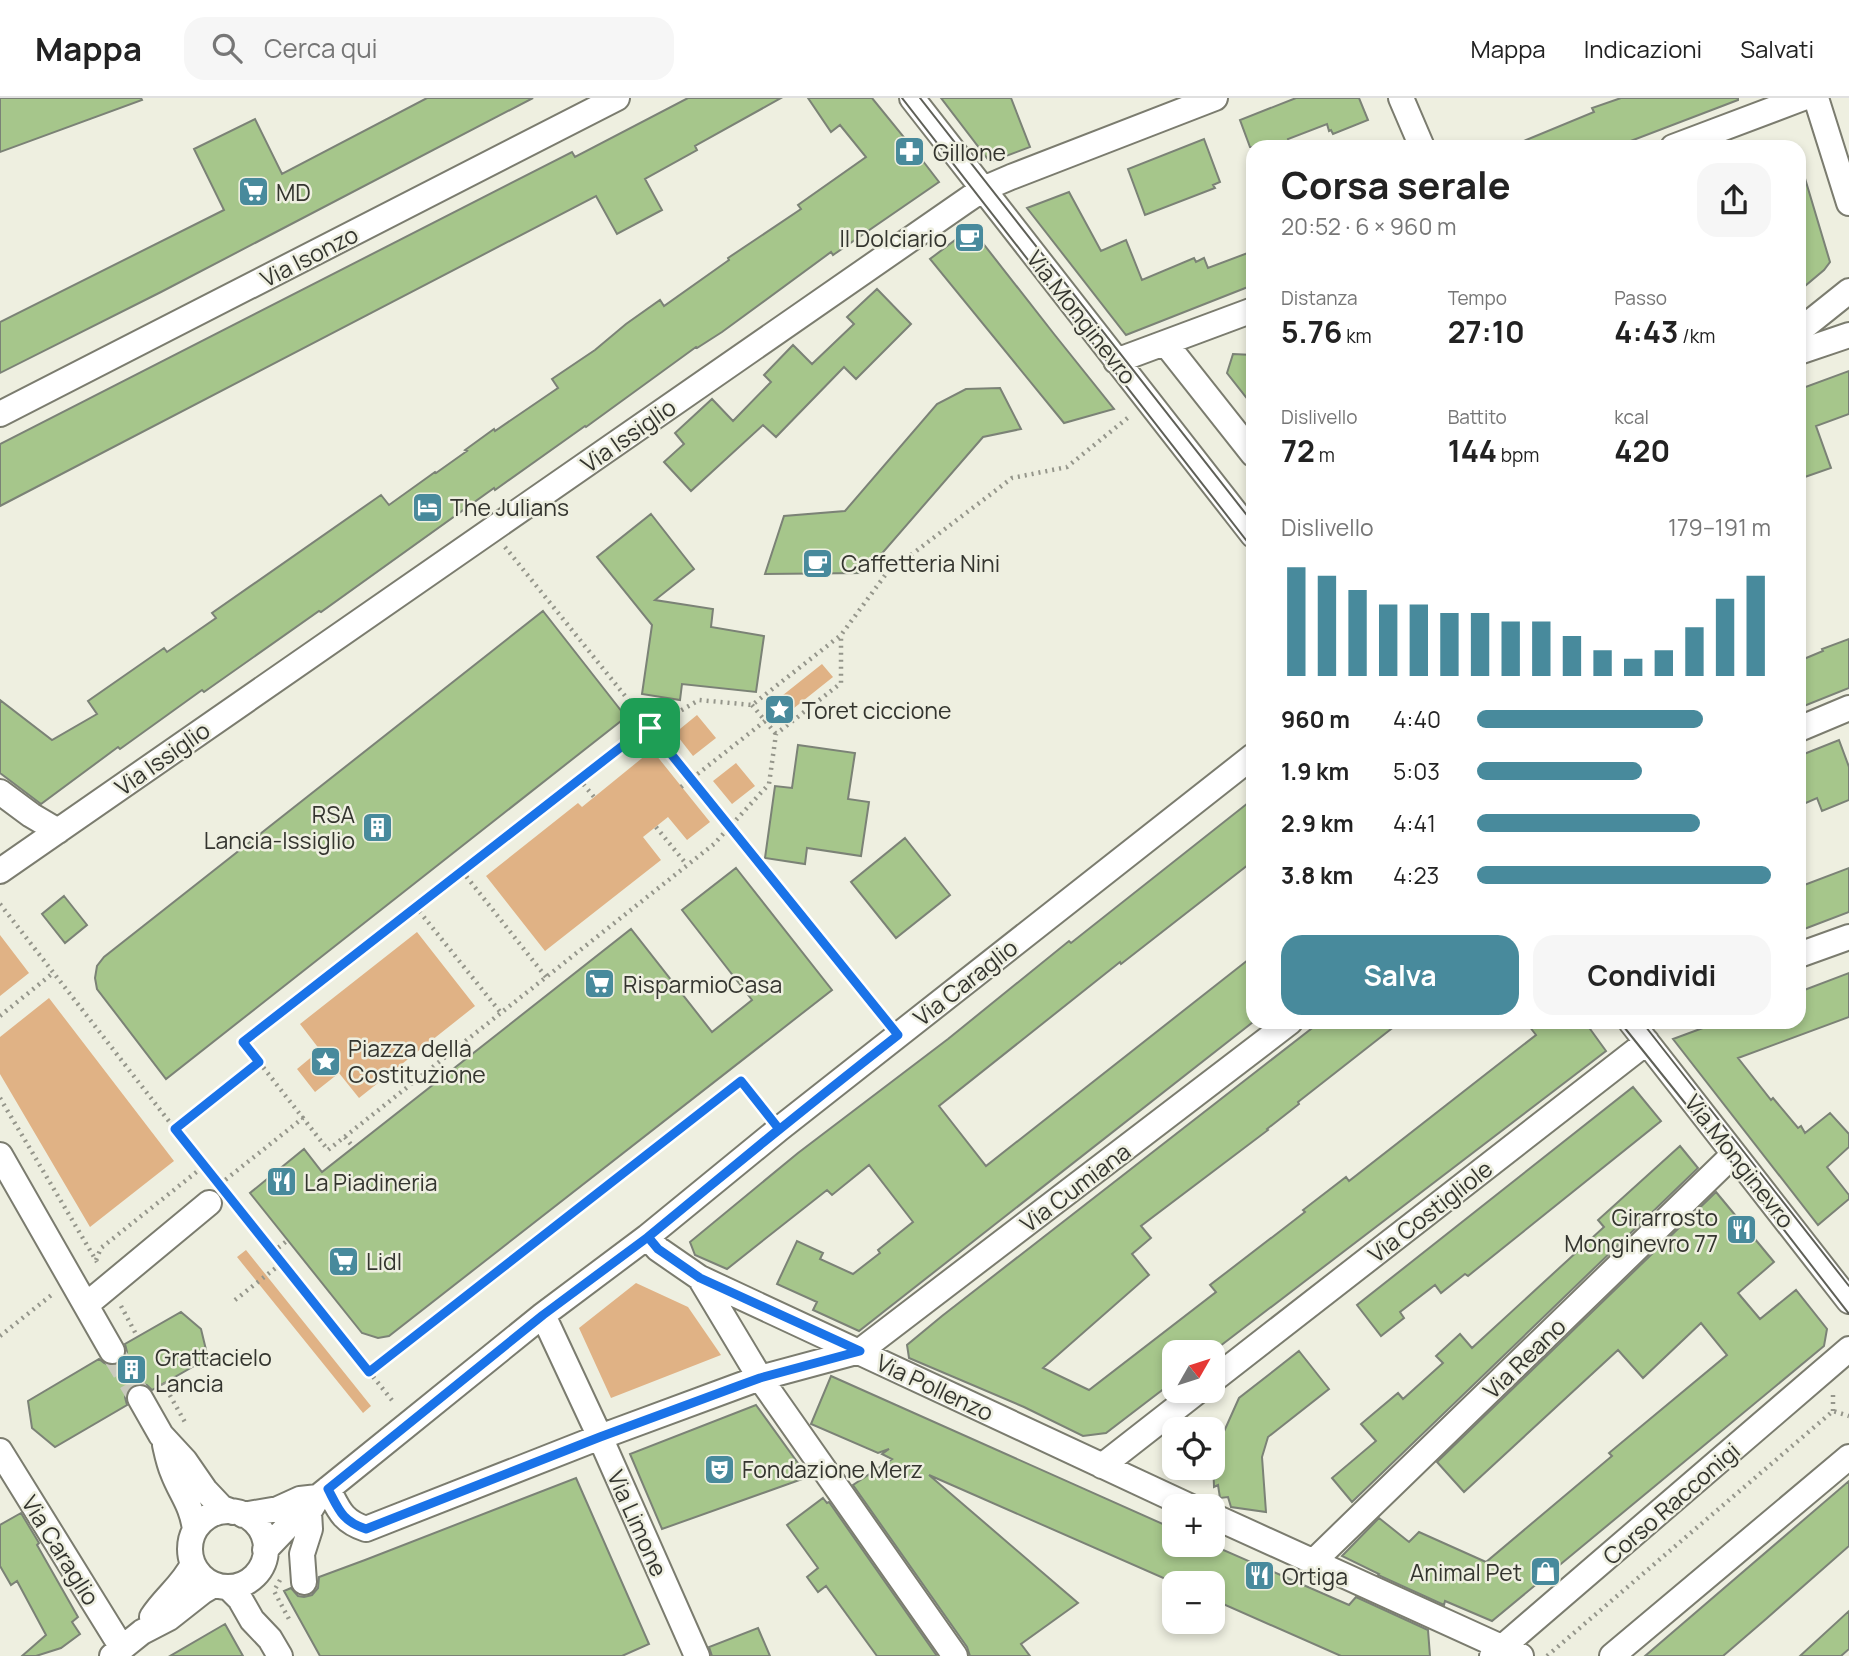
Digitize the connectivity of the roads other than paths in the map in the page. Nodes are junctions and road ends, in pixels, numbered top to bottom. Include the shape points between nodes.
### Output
1 (617, 98) edge
2 (912, 98) edge
3 (1215, 98) edge
4 (1401, 98) edge
5 (1803, 98) edge
6 (1816, 98) edge
7 (1419, 140) edge
8 (1692, 140) edge
9 (983, 190) junction
10 (1849, 203) edge
11 (1849, 291) edge
12 (1246, 313) edge
13 (1806, 325) edge
14 (1849, 335) edge
15 (1166, 344) junction
16 (1806, 350) edge
17 (1116, 361) junction
18 (0, 414) edge
19 (1246, 445) edge
20 (1246, 526) edge
21 (1849, 708) edge
22 (1806, 726) edge
23 (1246, 762) edge
24 (0, 792) edge
25 (58, 831) junction
26 (0, 871) edge
27 (1849, 937) edge
28 (1806, 952) edge
29 (1281, 1029) edge
30 (1637, 1029) edge
31 (1647, 1042) junction
32 (1734, 1154) junction
33 (0, 1155) edge
34 (214, 1194) road end
35 (648, 1237) junction
36 (700, 1278) junction
37 (1849, 1301) edge
38 (86, 1305) junction
39 (543, 1315) junction
40 (1849, 1349) edge
41 (112, 1351) tunnel mouth
42 (860, 1351) junction
43 (1225, 1371) edge
44 (760, 1378) junction
45 (140, 1398) tunnel mouth
46 (1181, 1404) edge
47 (161, 1435) junction
48 (600, 1437) junction
49 (0, 1451) edge
50 (1849, 1457) edge
51 (1102, 1466) junction
52 (1163, 1494) edge
53 (318, 1499) junction
54 (238, 1513) junction
55 (1225, 1522) edge
56 (195, 1530) junction
57 (1313, 1562) junction
58 (261, 1563) junction
59 (192, 1564) junction
60 (221, 1586) junction
61 (142, 1632) junction
62 (275, 1647) edge
63 (117, 1652) edge
64 (1505, 1653) edge
65 (697, 1656) edge
66 (955, 1656) edge
67 (1612, 1656) edge

1 - 18 street, Via Isonzo
2 - 9 street, Via Monginevro
3 - 9 street, Via Issiglio
4 - 7 street
5 - 8 street
6 - 10 street
9 - 17 street, Via Monginevro
9 - 25 street, Via Issiglio
11 - 13 street
12 - 15 street
14 - 16 street
15 - 17 street
15 - 19 street
17 - 20 street, Via Monginevro
21 - 22 street
23 - 35 street, Via Caraglio
24 - 25 street
25 - 26 street, Via Issiglio
27 - 28 street
29 - 42 street, Via Cumiana
30 - 31 street, Via Monginevro
31 - 32 street, Via Monginevro
31 - 43 street, Via Costigliole
32 - 37 street, Via Monginevro
32 - 57 street, Via Reano
33 - 38 street
34 - 38 street
35 - 36 street, Via Pollenzo
35 - 39 street, Via Caraglio
36 - 42 street, Via Pollenzo
36 - 44 street
38 - 41 street
39 - 48 street, Via Limone
39 - 53 street, Via Caraglio
40 - 64 street, Corso Racconigi
42 - 44 street
42 - 51 street, Via Pollenzo
44 - 48 street
44 - 66 street
45 - 47 street
46 - 51 street
47 - 54 street via 215,1501
47 - 56 street
48 - 53 street via 366,1529
48 - 65 street, Via Limone
49 - 63 street, Via Caraglio
50 - 67 street
51 - 52 street, Via Pollenzo
53 - 54 street, Via Caraglio
53 - 58 street, Via Caraglio via 288,1526
53 - 58 street via 302,1554 304,1582 296,1571
54 - 56 street via 211,1515
54 - 58 street via 260,1530
55 - 57 street
56 - 59 street
57 - 64 street
58 - 60 street via 245,1583
58 - 62 street via 258,1595
59 - 60 street via 208,1582
59 - 61 street, Via Caraglio
60 - 61 street, Via Caraglio via 202,1592
60 - 62 street via 240,1599
61 - 63 street, Via Caraglio

